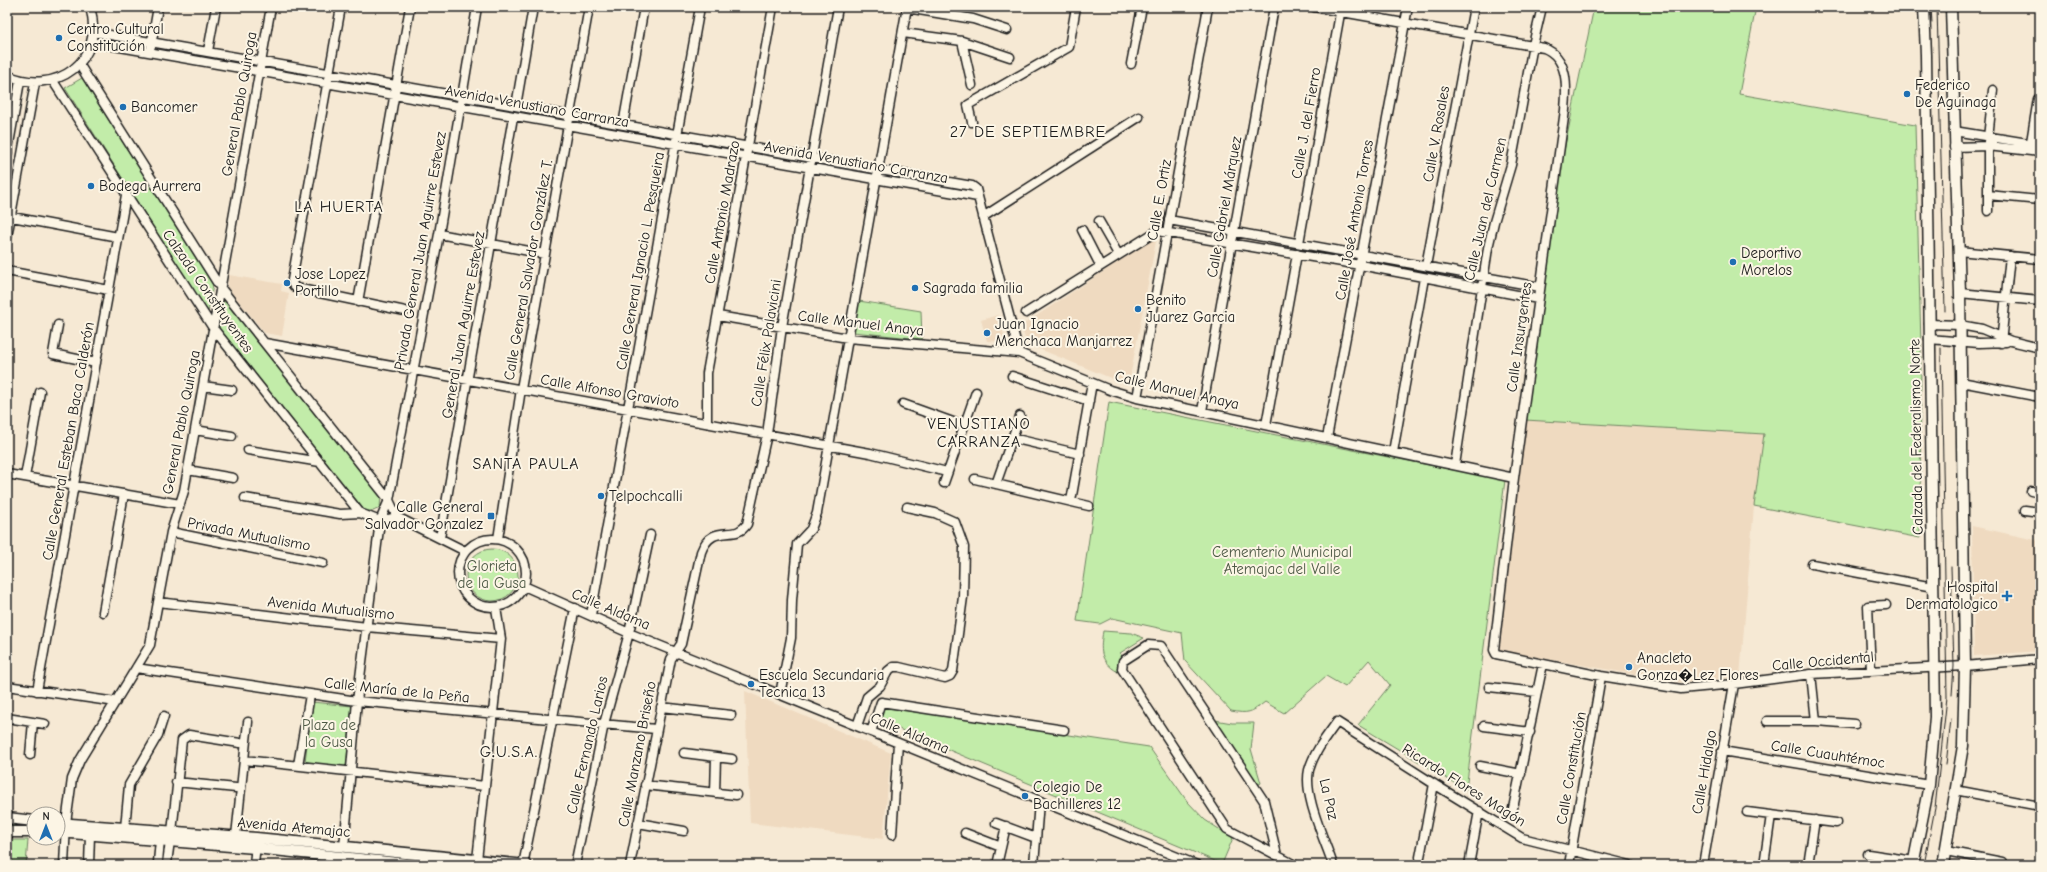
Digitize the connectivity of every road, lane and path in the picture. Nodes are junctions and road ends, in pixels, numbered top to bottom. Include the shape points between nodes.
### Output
1 (90, 7) edge
2 (158, 7) edge
3 (216, 7) edge
4 (271, 7) edge
5 (341, 7) edge
6 (410, 7) edge
7 (477, 7) edge
8 (533, 7) edge
9 (589, 7) edge
10 (644, 7) edge
11 (700, 7) edge
12 (773, 7) edge
13 (838, 7) edge
14 (907, 7) edge
15 (1076, 7) edge
16 (1142, 7) edge
17 (1208, 7) edge
18 (1274, 7) edge
19 (1314, 7) edge
20 (1408, 7) edge
21 (1474, 7) edge
22 (1542, 7) edge
23 (1924, 7) edge
24 (1951, 7) edge
25 (1341, 9) edge
26 (1405, 23) junction
27 (1007, 30) dead end
28 (93, 32) junction
29 (903, 33) junction
30 (1468, 34) junction
31 (151, 41) junction
32 (962, 41) junction
33 (91, 42) junction
34 (1533, 46) junction
35 (208, 52) junction
36 (149, 53) junction
37 (1010, 57) dead end
38 (261, 61) junction
39 (79, 64) junction
40 (1132, 64) dead end
41 (259, 72) junction
42 (330, 73) junction
43 (7, 76) edge
44 (20, 81) junction
45 (53, 81) junction
46 (34, 83) junction
47 (328, 84) junction
48 (396, 85) junction
49 (972, 85) dead end
50 (1993, 90) dead end
51 (394, 96) junction
52 (461, 97) junction
53 (2038, 99) dead end
54 (516, 106) junction
55 (460, 107) junction
56 (569, 116) junction
57 (513, 117) junction
58 (1139, 117) dead end
59 (972, 122) dead end
60 (623, 125) junction
61 (568, 126) junction
62 (1954, 131) junction
63 (678, 135) junction
64 (8, 138) edge
65 (1988, 142) junction
66 (676, 145) junction
67 (2040, 145) edge
68 (748, 147) junction
69 (1954, 147) junction
70 (2030, 147) junction
71 (2040, 152) edge
72 (7, 156) edge
73 (746, 157) junction
74 (811, 158) junction
75 (810, 168) junction
76 (878, 170) junction
77 (876, 180) junction
78 (126, 195) junction
79 (1988, 195) junction
80 (978, 198) junction
81 (2040, 200) edge
82 (1988, 210) dead end
83 (9, 216) edge
84 (983, 218) junction
85 (1170, 220) junction
86 (1099, 221) dead end
87 (1082, 230) dead end
88 (1167, 232) junction
89 (1233, 232) junction
90 (439, 234) junction
91 (7, 237) edge
92 (118, 237) junction
93 (1231, 243) junction
94 (1299, 243) junction
95 (491, 244) junction
96 (1959, 251) junction
97 (545, 254) junction
98 (1118, 254) junction
99 (1297, 254) junction
100 (1362, 255) junction
101 (2010, 256) junction
102 (2040, 259) edge
103 (1100, 265) junction
104 (1360, 265) junction
105 (1426, 266) junction
106 (7, 271) edge
107 (1483, 277) junction
108 (1424, 278) junction
109 (220, 287) junction
110 (1481, 288) junction
111 (1540, 288) junction
112 (109, 290) junction
113 (1960, 293) junction
114 (2006, 297) junction
115 (1538, 299) junction
116 (2040, 301) edge
117 (358, 302) junction
118 (406, 311) dead end
119 (1026, 313) dead end
120 (718, 316) junction
121 (1929, 324) junction
122 (58, 325) dead end
123 (1960, 325) junction
124 (782, 327) junction
125 (213, 328) junction
126 (848, 338) junction
127 (1929, 339) junction
128 (2002, 340) junction
129 (1960, 341) junction
130 (265, 343) junction
131 (2040, 348) edge
132 (1019, 353) junction
133 (96, 362) junction
134 (414, 369) junction
135 (1012, 376) dead end
136 (468, 379) junction
137 (1961, 382) junction
138 (1092, 383) junction
139 (203, 386) junction
140 (521, 389) junction
141 (232, 390) dead end
142 (40, 392) dead end
143 (976, 392) dead end
144 (2040, 397) edge
145 (1137, 398) junction
146 (1089, 401) junction
147 (902, 404) dead end
148 (628, 408) junction
149 (1202, 412) junction
150 (1020, 416) dead end
151 (707, 423) junction
152 (1266, 425) junction
153 (964, 426) junction
154 (195, 430) junction
155 (767, 434) junction
156 (232, 436) dead end
157 (1012, 438) junction
158 (1327, 438) junction
159 (829, 445) junction
160 (248, 450) dead end
161 (1393, 452) junction
162 (1080, 454) junction
163 (320, 462) junction
164 (1455, 465) junction
165 (188, 470) junction
166 (947, 472) junction
167 (7, 474) edge
168 (25, 477) junction
169 (233, 478) dead end
170 (1514, 478) junction
171 (975, 479) dead end
172 (944, 483) dead end
173 (996, 484) junction
174 (74, 486) junction
175 (2031, 491) dead end
176 (2040, 493) edge
177 (124, 494) junction
178 (245, 498) dead end
179 (389, 500) junction
180 (1071, 502) junction
181 (180, 504) junction
182 (907, 506) dead end
183 (1089, 506) dead end
184 (2025, 510) dead end
185 (2040, 512) edge
186 (360, 513) junction
187 (397, 517) junction
188 (380, 522) junction
189 (171, 532) junction
190 (650, 535) dead end
191 (440, 538) junction
192 (498, 539) junction
193 (465, 551) junction
194 (323, 562) dead end
195 (1812, 564) dead end
196 (524, 586) junction
197 (1933, 587) junction
198 (158, 602) junction
199 (1886, 605) dead end
200 (496, 608) junction
201 (575, 608) junction
202 (103, 612) dead end
203 (591, 615) junction
204 (367, 627) junction
205 (629, 633) junction
206 (501, 639) junction
207 (1494, 650) joint
208 (676, 651) junction
209 (2040, 659) edge
210 (1543, 664) junction
211 (1965, 666) junction
212 (1934, 667) junction
213 (136, 668) junction
214 (1871, 671) junction
215 (1811, 674) junction
216 (1601, 676) junction
217 (1734, 684) junction
218 (7, 686) edge
219 (1489, 687) dead end
220 (38, 691) junction
221 (1537, 692) junction
222 (780, 694) junction
223 (310, 695) junction
224 (358, 701) junction
225 (116, 702) junction
226 (660, 707) junction
227 (493, 713) junction
228 (164, 716) dead end
229 (731, 716) dead end
230 (7, 718) edge
231 (552, 719) junction
232 (1767, 721) dead end
233 (1816, 721) junction
234 (34, 722) junction
235 (248, 722) dead end
236 (1337, 722) joint
237 (45, 724) dead end
238 (604, 724) junction
239 (1855, 724) dead end
240 (857, 726) junction
241 (1484, 726) dead end
242 (656, 729) junction
243 (1064, 730) dead end
244 (871, 732) junction
245 (1530, 732) junction
246 (240, 742) dead end
247 (898, 743) junction
248 (1722, 751) junction
249 (684, 753) dead end
250 (30, 755) dead end
251 (716, 757) junction
252 (732, 759) dead end
253 (244, 760) junction
254 (298, 765) junction
255 (1480, 766) dead end
256 (352, 772) junction
257 (1521, 774) junction
258 (176, 782) junction
259 (1434, 784) junction
260 (645, 785) junction
261 (1928, 785) junction
262 (485, 786) junction
263 (236, 788) dead end
264 (1955, 790) junction
265 (715, 793) junction
266 (736, 795) dead end
267 (1039, 802) junction
268 (2040, 806) edge
269 (66, 809) edge
270 (1479, 811) junction
271 (1747, 812) dead end
272 (1512, 813) dead end
273 (1771, 815) junction
274 (7, 818) edge
275 (26, 820) edge
276 (1815, 820) junction
277 (638, 823) junction
278 (996, 823) dead end
279 (1836, 823) dead end
280 (1006, 826) junction
281 (66, 827) edge
282 (66, 828) edge
283 (125, 828) junction
284 (684, 831) dead end
285 (7, 832) edge
286 (26, 832) edge
287 (965, 832) dead end
288 (90, 835) junction
289 (892, 835) dead end
290 (236, 836) junction
291 (167, 838) junction
292 (1036, 838) junction
293 (256, 843) junction
294 (63, 846) edge
295 (344, 846) junction
296 (1001, 847) junction
297 (1571, 849) junction
298 (1946, 851) junction
299 (1868, 854) dead end
300 (1276, 855) junction
301 (1420, 857) dead end
302 (477, 860) junction
303 (2002, 862) dead end
304 (1914, 863) edge
305 (64, 865) edge
306 (89, 865) edge
307 (160, 865) edge
308 (164, 865) edge
309 (254, 865) edge
310 (416, 865) edge
311 (523, 865) edge
312 (526, 865) edge
313 (575, 865) edge
314 (630, 865) edge
315 (997, 865) edge
316 (1034, 865) edge
317 (1197, 865) edge
318 (1295, 865) edge
319 (1334, 865) edge
320 (1469, 865) edge
321 (1569, 865) edge
322 (1630, 865) edge
323 (1703, 865) edge
324 (1764, 865) edge
325 (1808, 865) edge
326 (1943, 865) edge

1 - 28 street
2 - 31 street
3 - 35 street
4 - 38 street, General Pablo Quiroga
5 - 42 street
6 - 48 street
7 - 52 street, Privada General Juan Aguirre Estevez
8 - 54 street
9 - 56 street, Calle General Salvador González T.
10 - 60 street
11 - 63 street, Calle General Ignacio L. Pesqueira
12 - 68 street, Calle Antonio Madrazo
13 - 74 street, Calle Félix Palavicini
14 - 27 street via 973,19
14 - 29 street
15 - 59 street via 1069,47 968,105
16 - 40 street
17 - 85 street, Calle E. Ortiz
18 - 89 street, Calle Gabriel Márquez
19 - 25 street
20 - 26 street, Calle José Antonio Torres
21 - 30 street, Calle V. Rosales
22 - 34 street, Calle Juan del Carmen
23 - 121 main road, Calzada del Federalismo Norte
24 - 62 main road
25 - 26 street
25 - 94 street, Calle J. del Fierro
26 - 30 street
26 - 100 street, Calle José Antonio Torres
28 - 31 street, Avenida Venustiano Carranza
28 - 33 street
29 - 32 street
29 - 76 street
30 - 34 street
30 - 105 street, Calle V. Rosales
31 - 35 street, Avenida Venustiano Carranza
31 - 36 street
32 - 37 street
32 - 49 street
33 - 36 street, Avenida Venustiano Carranza
33 - 39 street
34 - 107 street, Calle Juan del Carmen via 1511,165 1494,222
34 - 111 street, Calle Insurgentes via 1550,50 1556,55 1563,68 1566,86 1565,110
35 - 38 street, Avenida Venustiano Carranza
36 - 41 street, Avenida Venustiano Carranza
38 - 41 street, General Pablo Quiroga
38 - 42 street, Avenida Venustiano Carranza
39 - 45 street
39 - 109 street, Calzada Constituyentes
41 - 47 street, Avenida Venustiano Carranza
41 - 109 street, General Pablo Quiroga
42 - 47 street
42 - 48 street, Avenida Venustiano Carranza
43 - 44 street
44 - 46 street
44 - 64 street
45 - 46 street
45 - 78 street, Calzada Constituyentes
46 - 83 street
47 - 51 street, Avenida Venustiano Carranza
47 - 117 street via 292,280 296,288
48 - 51 street
48 - 52 street, Avenida Venustiano Carranza
50 - 65 street
51 - 55 street, Avenida Venustiano Carranza
51 - 117 street
52 - 54 street, Avenida Venustiano Carranza
52 - 55 street, Privada General Juan Aguirre Estevez
53 - 70 street
54 - 56 street, Avenida Venustiano Carranza
55 - 57 street, Avenida Venustiano Carranza
55 - 90 street, Privada General Juan Aguirre Estevez
56 - 60 street, Avenida Venustiano Carranza
56 - 61 street, Calle General Salvador González T.
57 - 61 street, Avenida Venustiano Carranza
57 - 95 street, General Juan Aguirre Estevez
58 - 84 street
60 - 63 street, Avenida Venustiano Carranza
61 - 66 street, Avenida Venustiano Carranza
61 - 97 street, Calle General Salvador González T.
62 - 65 street
62 - 69 main road
63 - 66 street, Calle General Ignacio L. Pesqueira
63 - 68 street, Avenida Venustiano Carranza
64 - 72 street
65 - 69 street
65 - 70 street
65 - 79 street
66 - 73 street, Avenida Venustiano Carranza
66 - 148 street, Calle General Ignacio L. Pesqueira
67 - 70 street
68 - 73 street, Calle Antonio Madrazo
68 - 74 street, Avenida Venustiano Carranza
69 - 96 main road
70 - 71 street
73 - 75 street, Avenida Venustiano Carranza
73 - 120 street, Calle Antonio Madrazo
74 - 75 street, Calle Félix Palavicini
74 - 76 street, Avenida Venustiano Carranza
75 - 77 street, Avenida Venustiano Carranza
75 - 124 street, Calle Félix Palavicini
76 - 77 street
76 - 80 street, Avenida Venustiano Carranza via 974,187
77 - 80 street, Avenida Venustiano Carranza
77 - 126 street
78 - 92 street, Calle General Esteban Baca Calderón
78 - 125 street, Calzada Constituyentes
79 - 81 street
79 - 82 street
80 - 84 street
83 - 91 street
83 - 92 street
84 - 132 street
85 - 88 street, Calle E. Ortiz
85 - 89 street
86 - 98 street
87 - 103 street
88 - 93 street
88 - 98 street via 1157,230
88 - 145 street, Calle E. Ortiz
89 - 93 street, Calle Gabriel Márquez
89 - 94 street
90 - 95 street
90 - 134 street, Privada General Juan Aguirre Estevez
92 - 112 street, Calle General Esteban Baca Calderón
93 - 99 street
93 - 149 street, Calle Gabriel Márquez
94 - 100 street
95 - 97 street
95 - 136 street, General Juan Aguirre Estevez
96 - 101 street
96 - 113 main road
97 - 140 street, Calle General Salvador González T.
98 - 103 street
99 - 104 street
99 - 152 street
100 - 104 street, Calle José Antonio Torres
100 - 105 street
101 - 102 street
101 - 114 street
103 - 119 street
104 - 108 street
104 - 158 street, Calle José Antonio Torres
105 - 107 street
106 - 112 street
107 - 110 street, Calle Juan del Carmen
107 - 111 street
108 - 110 street
108 - 161 street
109 - 125 street, General Pablo Quiroga
109 - 130 street, Calzada Constituyentes
110 - 115 street
110 - 164 street, Calle Juan del Carmen
111 - 115 street, Calle Insurgentes
112 - 133 street, Calle General Esteban Baca Calderón
113 - 114 street
113 - 123 main road
114 - 116 street
114 - 128 street
115 - 170 street, Calle Insurgentes
117 - 118 street
120 - 124 street, Calle Manuel Anaya
120 - 151 street, Calle Antonio Madrazo via 707,373
121 - 123 street
121 - 127 main road, Calzada del Federalismo Norte
122 - 133 street via 53,354
123 - 128 street via 1982,329
123 - 129 main road
124 - 126 street, Calle Manuel Anaya
124 - 155 street, Calle Félix Palavicini
125 - 139 street, General Pablo Quiroga
125 - 163 street, Calzada Constituyentes
126 - 132 street, Calle Manuel Anaya
126 - 159 street
127 - 129 street
127 - 197 main road, Calzada del Federalismo Norte
128 - 129 street
128 - 131 street
129 - 137 main road
130 - 134 street, Calle Alfonso Gravioto
130 - 179 street, Calzada Constituyentes
132 - 138 street, Calle Manuel Anaya
133 - 174 street, Calle General Esteban Baca Calderón
134 - 136 street, Calle Alfonso Gravioto
134 - 179 street, Privada General Juan Aguirre Estevez
135 - 146 street
136 - 140 street, Calle Alfonso Gravioto
136 - 191 street, General Juan Aguirre Estevez
137 - 144 street
137 - 211 main road
138 - 145 street, Calle Manuel Anaya
138 - 146 street
139 - 141 street
139 - 154 street, General Pablo Quiroga
140 - 148 street, Calle Alfonso Gravioto
140 - 192 street, Calle General Salvador González T.
142 - 168 street
143 - 153 street
145 - 149 street, Calle Manuel Anaya
146 - 162 street
147 - 153 street
148 - 151 street, Calle Alfonso Gravioto
148 - 203 street, Calle General Ignacio L. Pesqueira
149 - 152 street, Calle Manuel Anaya
150 - 157 street
151 - 155 street, Calle Alfonso Gravioto
152 - 158 street, Calle Manuel Anaya
153 - 166 street
154 - 156 street
154 - 165 street, General Pablo Quiroga
155 - 159 street, Calle Alfonso Gravioto
155 - 208 street, Calle Félix Palavicini via 748,524 744,529 713,536 705,542 681,644
157 - 162 street
157 - 173 street
158 - 161 street, Calle Manuel Anaya
159 - 166 street, Calle Alfonso Gravioto via 870,452
159 - 222 street via 817,513 811,529 797,544 792,600 792,638
160 - 163 street
161 - 164 street, Calle Manuel Anaya
162 - 180 street
163 - 186 street, Calzada Constituyentes
164 - 170 street, Calle Manuel Anaya
165 - 169 street
165 - 181 street, General Pablo Quiroga
166 - 172 street
167 - 168 street
168 - 174 street
170 - 207 street, Calle Insurgentes
171 - 173 street
173 - 180 street
174 - 177 street
174 - 220 street, Calle General Esteban Baca Calderón
175 - 176 street
177 - 181 street
177 - 202 street
178 - 186 street via 340,514
179 - 187 street, Calzada Constituyentes
179 - 188 street, Privada General Juan Aguirre Estevez
180 - 183 street
181 - 189 street, General Pablo Quiroga
182 - 240 street via 935,513 955,522 964,547 962,598 953,671 945,678 899,666 892,667 880,686 867,697
184 - 185 street
186 - 188 street, Calzada Constituyentes
187 - 188 street
187 - 191 street
188 - 204 street, Privada General Juan Aguirre Estevez
189 - 194 street, Privada Mutualismo
189 - 198 street, General Pablo Quiroga
190 - 205 street, Calle Fernando Larios
191 - 193 street
192 - 193 street via 480,541
192 - 196 street via 508,542 522,556 527,576
193 - 200 street via 459,561 457,573 464,594 484,607
195 - 197 street
196 - 200 street via 513,601
196 - 201 street, Calle Aldama
197 - 212 main road, Calzada del Federalismo Norte
198 - 204 street, Avenida Mutualismo
198 - 213 street, General Pablo Quiroga via 150,645
199 - 214 street via 1868,606
200 - 206 street
201 - 203 street, Calle Aldama
201 - 231 street
203 - 205 street, Calle Aldama
204 - 206 street, Avenida Mutualismo
204 - 224 street, Privada General Juan Aguirre Estevez
205 - 208 street, Calle Aldama
205 - 238 street, Calle Fernando Larios
206 - 227 street
207 - 210 street, Calle Occidental via 1502,656
208 - 222 street, Calle Aldama
208 - 226 street, Calle Manzano Briseño via 671,659
209 - 211 street, Calle Occidental
210 - 216 street, Calle Occidental
210 - 221 street
211 - 212 street, Calle Occidental
211 - 264 main road via 1963,746
212 - 214 street, Calle Occidental
212 - 261 main road, Calzada del Federalismo Norte via 1935,717
213 - 223 street, Calle María de la Peña
213 - 225 street, General Pablo Quiroga
214 - 215 street, Calle Occidental
215 - 217 street, Calle Occidental
215 - 233 street
216 - 217 street, Calle Occidental via 1681,689
216 - 297 street, Calle Constitución
217 - 248 street, Calle Hidalgo
218 - 220 street
219 - 221 street
220 - 225 street
221 - 245 street
222 - 240 street, Calle Aldama
223 - 224 street, Calle María de la Peña
223 - 254 street
224 - 227 street, Calle María de la Peña
224 - 256 street, Privada General Juan Aguirre Estevez
225 - 269 street, General Pablo Quiroga via 75,770
226 - 229 street
226 - 242 street, Calle Manzano Briseño
227 - 231 street, Calle María de la Peña
227 - 262 street
228 - 283 street via 158,735 129,785
230 - 234 street
231 - 238 street, Calle María de la Peña
231 - 311 street
232 - 233 street
233 - 239 street
234 - 237 street
234 - 250 street
235 - 253 street
236 - 259 street, Ricardo Flores Magón
236 - 319 street, La Paz via 1317,752 1308,780 1312,803
238 - 242 street, Calle María de la Peña
238 - 313 street, Calle Fernando Larios
240 - 244 street, Calle Aldama
241 - 245 street
242 - 260 street, Calle Manzano Briseño
243 - 244 street via 881,702
244 - 247 street, Calle Aldama
245 - 257 street
246 - 258 street via 185,736 179,750
247 - 267 street, Calle Aldama
247 - 289 street
248 - 261 street, Calle Cuauhtémoc
248 - 323 street, Calle Hidalgo
249 - 251 street
251 - 252 street
251 - 265 street
253 - 254 street
253 - 290 street
254 - 256 street
255 - 257 street
256 - 262 street
256 - 295 street, Privada General Juan Aguirre Estevez
257 - 272 street
258 - 263 street
258 - 291 street
259 - 270 street, Ricardo Flores Magón
259 - 301 street
260 - 265 street
260 - 277 street, Calle Manzano Briseño
261 - 304 main road, Calzada del Federalismo Norte
262 - 302 street
264 - 268 street
264 - 298 main road
265 - 266 street
267 - 292 street
267 - 317 street, Calle Aldama
270 - 297 street, Ricardo Flores Magón via 1522,838
270 - 320 street
271 - 273 street
273 - 276 street
273 - 324 street
274 - 275 main road
276 - 279 street
276 - 325 street
277 - 284 street
277 - 314 street, Calle Manzano Briseño
278 - 280 street
280 - 292 street
280 - 296 street
281 - 283 main road, Avenida Atemajac
282 - 288 main road, Avenida Atemajac
283 - 291 main road, Avenida Atemajac
285 - 286 main road
287 - 296 street
288 - 291 main road, Avenida Atemajac
288 - 306 street
290 - 291 main road, Avenida Atemajac
290 - 293 main road, Avenida Atemajac
291 - 293 main road, Avenida Atemajac
291 - 307 street via 158,862
291 - 308 street via 167,863
292 - 316 street
293 - 295 main road, Avenida Atemajac
293 - 309 street
293 - 310 main road, Avenida Atemajac
294 - 305 street, General Pablo Quiroga
295 - 302 main road, Avenida Atemajac
296 - 315 street
297 - 321 street, Calle Constitución
297 - 322 street, Ricardo Flores Magón
298 - 303 street
298 - 326 main road
299 - 304 street
300 - 300 street via 1227,829 1122,669 1123,661 1148,645 1161,646 1264,801
300 - 318 street
302 - 311 main road, Avenida Atemajac
311 - 312 main road, Avenida Atemajac

